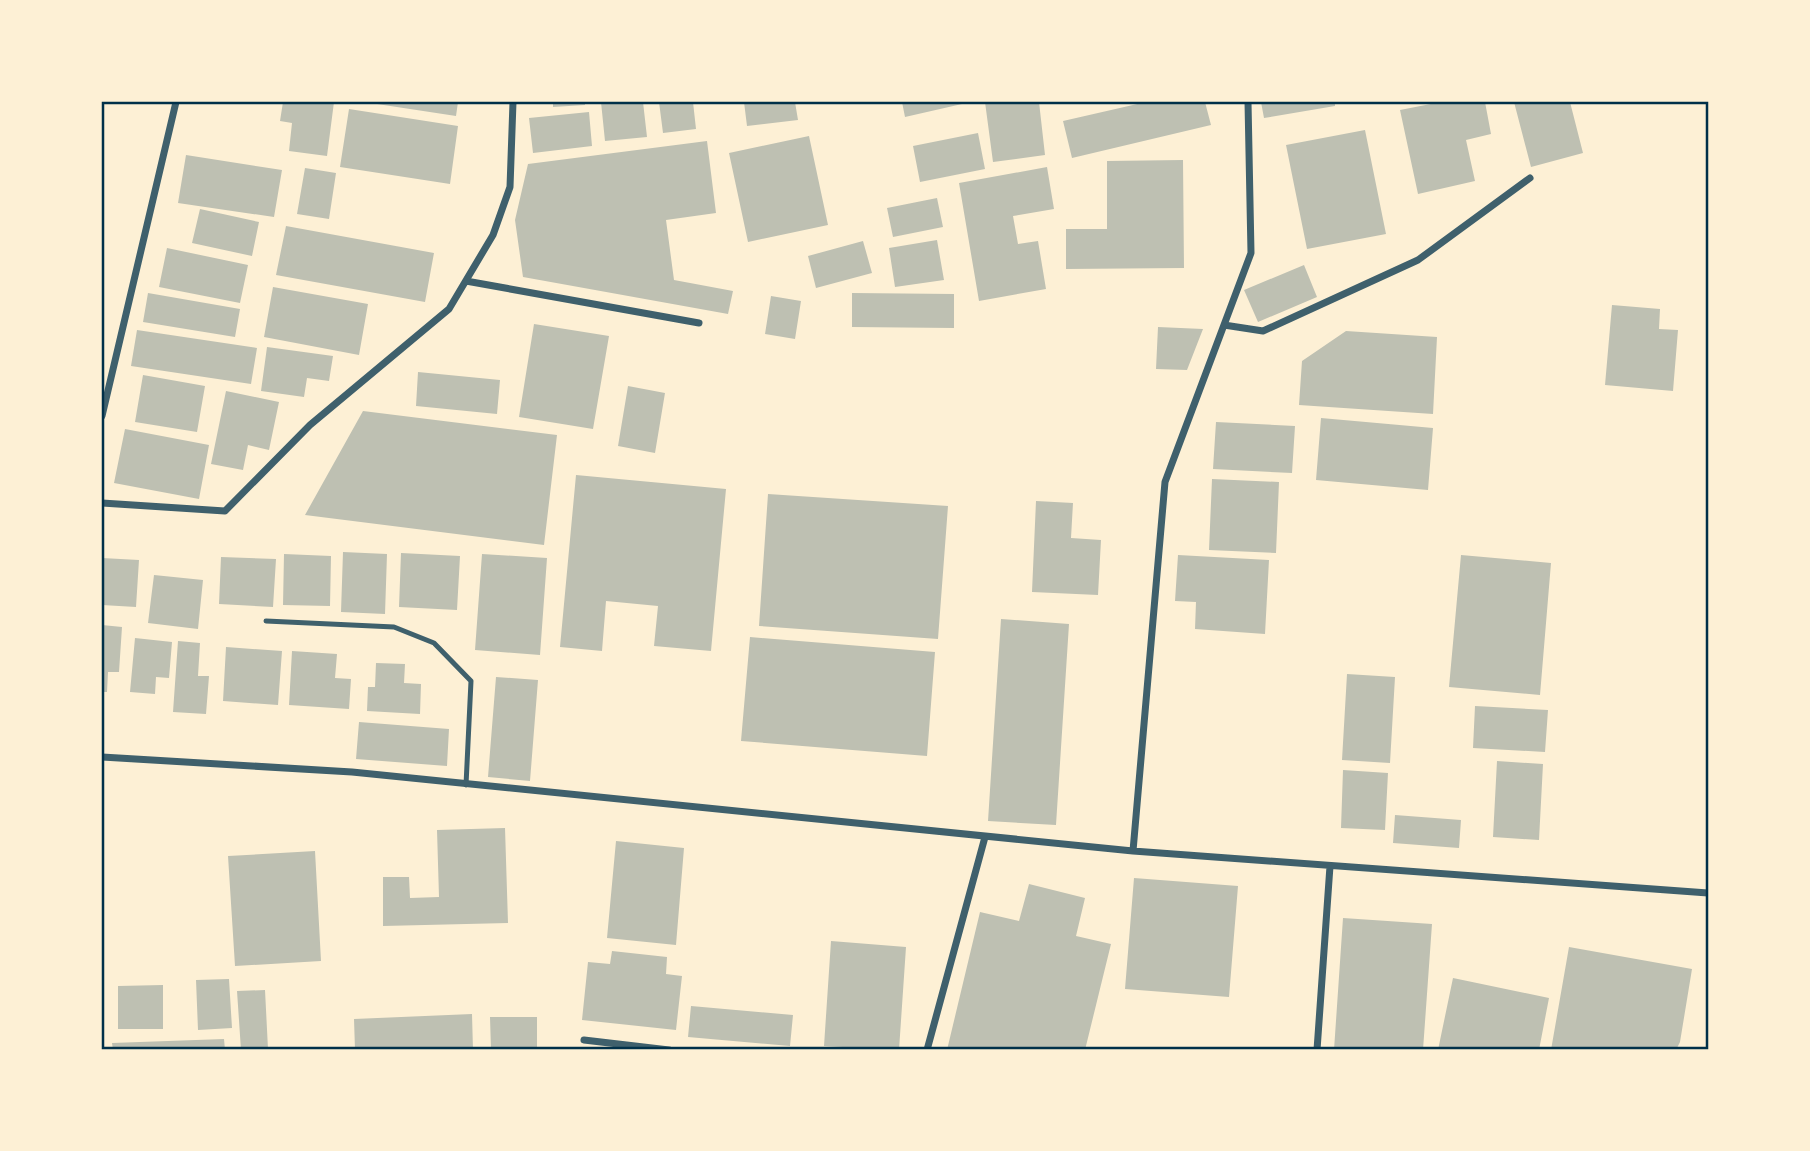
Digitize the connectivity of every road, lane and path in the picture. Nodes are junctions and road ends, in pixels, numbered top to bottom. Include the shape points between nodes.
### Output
1 (176, 102) edge
2 (513, 102) edge
3 (1248, 102) edge
4 (1530, 178) dead end
5 (466, 281) junction
6 (699, 323) dead end
7 (1224, 325) junction
8 (102, 416) edge
9 (102, 503) edge
10 (266, 621) dead end
11 (102, 757) edge
12 (466, 785) junction
13 (985, 837) junction
14 (1133, 851) junction
15 (1330, 866) junction
16 (1709, 893) edge
17 (584, 1040) dead end
18 (668, 1049) edge
19 (927, 1049) edge
20 (1317, 1049) edge

1 - 8 street
2 - 5 street via 510,187 493,235
3 - 7 street via 1251,253
4 - 7 street via 1418,260 1263,331
5 - 6 street
5 - 9 street via 449,309 310,425 225,511
7 - 14 street via 1165,482
10 - 12 lane via 394,626 434,643 471,681
11 - 12 street via 352,772
12 - 13 street
13 - 14 street
13 - 19 street
14 - 15 street
15 - 16 street
15 - 20 street
17 - 18 street

